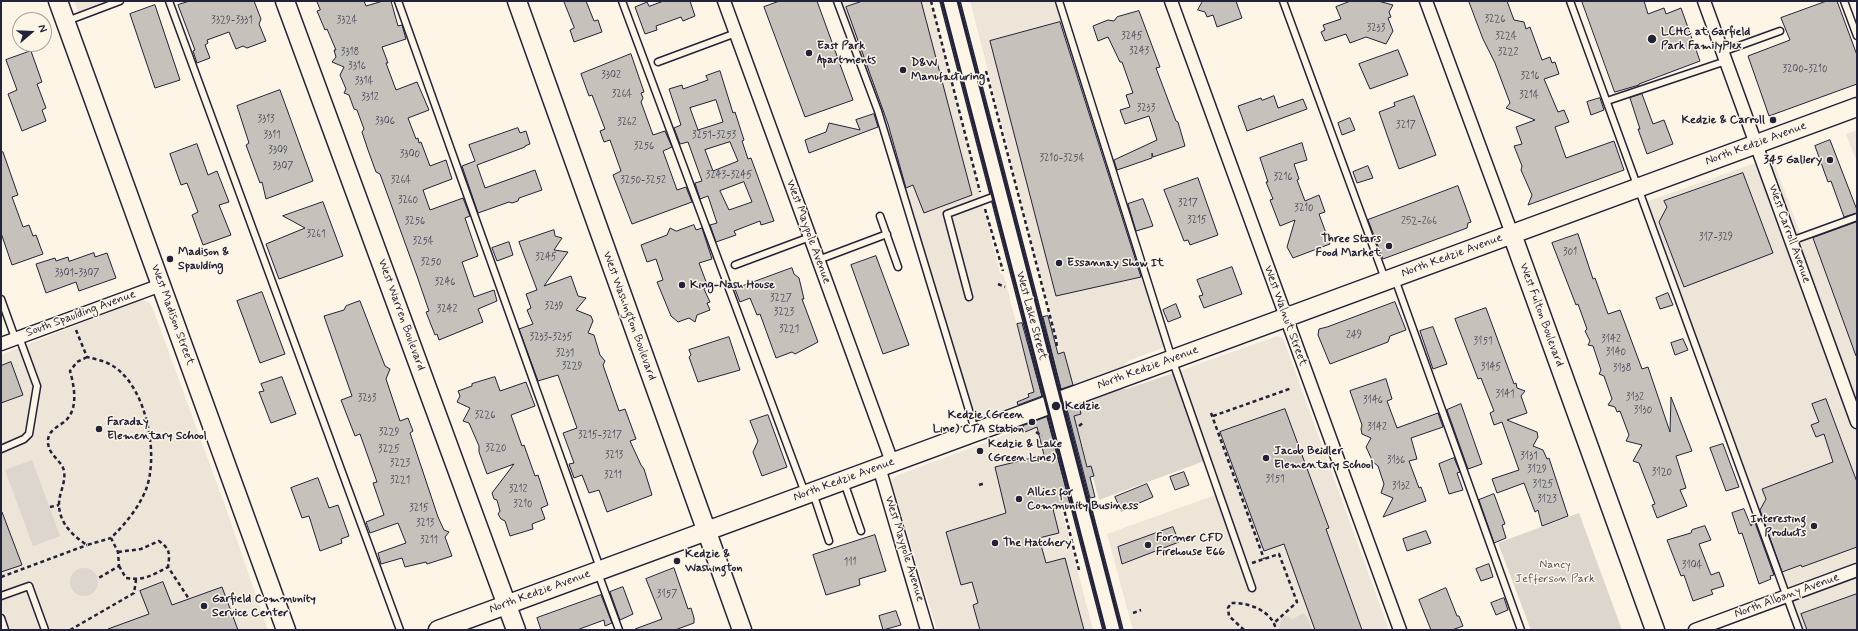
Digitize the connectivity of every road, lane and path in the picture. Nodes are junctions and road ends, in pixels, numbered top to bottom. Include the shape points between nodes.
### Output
1 (58, 1) edge
2 (120, 1) edge
3 (169, 1) edge
4 (285, 1) edge
5 (398, 1) edge
6 (517, 1) edge
7 (622, 1) edge
8 (724, 1) edge
9 (837, 1) edge
10 (950, 1) edge
11 (1059, 1) edge
12 (1171, 1) edge
13 (1283, 1) edge
14 (1426, 1) edge
15 (1570, 1) edge
16 (1704, 1) edge
17 (1844, 1) edge
18 (66, 21) junction
19 (1780, 31) dead end
20 (736, 33) junction
21 (1857, 36) edge
22 (1724, 56) junction
23 (658, 62) dead end
24 (1607, 101) junction
25 (1857, 107) edge
26 (1756, 144) junction
27 (1638, 188) junction
28 (1000, 194) junction
29 (880, 216) dead end
30 (1857, 217) edge
31 (887, 234) junction
32 (1512, 234) junction
33 (810, 237) junction
34 (1791, 241) junction
35 (818, 260) junction
36 (735, 265) dead end
37 (898, 267) dead end
38 (1390, 279) junction
39 (998, 284) dead end
40 (161, 285) junction
41 (1005, 287) dead end
42 (969, 297) dead end
43 (1, 299) edge
44 (1286, 317) junction
45 (76, 327) dead end
46 (17, 338) junction
47 (1, 344) edge
48 (87, 357) junction
49 (1172, 359) junction
50 (1292, 388) dead end
51 (1054, 403) junction
52 (1084, 422) dead end
53 (1857, 422) edge
54 (1080, 426) dead end
55 (976, 431) junction
56 (1036, 432) dead end
57 (1042, 436) dead end
58 (1, 450) edge
59 (885, 465) junction
60 (844, 480) junction
61 (985, 483) dead end
62 (979, 485) dead end
63 (809, 493) junction
64 (59, 505) junction
65 (50, 507) dead end
66 (706, 531) junction
67 (861, 532) dead end
68 (111, 538) junction
69 (829, 541) dead end
70 (87, 545) junction
71 (118, 552) junction
72 (1264, 559) junction
73 (119, 566) junction
74 (1244, 566) junction
75 (168, 567) junction
76 (599, 570) junction
77 (1857, 570) edge
78 (1, 577) edge
79 (97, 579) dead end
80 (136, 580) junction
81 (1252, 588) dead end
82 (1, 596) edge
83 (1787, 596) junction
84 (189, 599) dead end
85 (507, 604) junction
86 (1141, 610) dead end
87 (1134, 613) dead end
88 (1, 618) edge
89 (1274, 623) junction
90 (5, 630) edge
91 (45, 630) edge
92 (70, 630) edge
93 (286, 630) edge
94 (400, 630) edge
95 (438, 630) edge
96 (516, 630) edge
97 (619, 630) edge
98 (742, 630) edge
99 (927, 630) edge
100 (1113, 630) edge
101 (1244, 630) edge
102 (1276, 630) edge
103 (1400, 630) edge
104 (1521, 630) edge
105 (1655, 630) edge
106 (1695, 630) edge
107 (1799, 630) edge

1 - 18 main road, West Madison Street
2 - 18 lane
3 - 94 lane
4 - 85 main road, West Warren Boulevard
5 - 76 lane
6 - 66 main road, West Washington Boulevard
7 - 63 lane
8 - 20 street, West Maypole Avenue
9 - 55 lane via 878,111
10 - 28 main road, West Lake Street
11 - 49 lane
12 - 44 street, West Walnut Street
13 - 38 lane
14 - 32 street, West Fulton Boulevard
15 - 24 lane
16 - 22 street, West Carroll Avenue
17 - 21 lane
18 - 40 main road, West Madison Street
19 - 22 lane
20 - 23 lane
20 - 33 street, West Maypole Avenue
22 - 24 lane
22 - 26 street, West Carroll Avenue
24 - 27 lane
25 - 26 main road, North Kedzie Avenue
26 - 27 main road, North Kedzie Avenue
26 - 34 street, West Carroll Avenue
27 - 32 main road, North Kedzie Avenue
27 - 83 lane
28 - 42 lane via 947,214
28 - 51 main road, West Lake Street
29 - 31 lane
30 - 34 lane
31 - 35 lane
31 - 37 lane
32 - 38 main road, North Kedzie Avenue
32 - 105 main road, West Fulton Boulevard
33 - 35 street, West Maypole Avenue
33 - 36 lane
34 - 53 street, West Carroll Avenue
35 - 59 street, West Maypole Avenue
38 - 44 main road, North Kedzie Avenue
38 - 104 lane
39 - 41 path
40 - 46 street, South Spaulding Avenue
40 - 93 main road, West Madison Street
43 - 46 lane
44 - 49 main road, North Kedzie Avenue
44 - 103 street, West Walnut Street
45 - 48 path
46 - 47 street, South Spaulding Avenue
46 - 58 lane via 37,386 29,434 24,440
48 - 64 path via 77,362 70,371 74,409 68,419 51,431 48,439 50,453 64,470 64,485
48 - 68 path via 113,366 127,378 145,412 148,432 151,473 145,491 128,521
49 - 51 main road, North Kedzie Avenue
49 - 74 lane
50 - 72 path via 1212,415
51 - 55 main road, North Kedzie Avenue
51 - 100 main road, West Lake Street
52 - 54 path
55 - 59 main road, North Kedzie Avenue
56 - 57 path
59 - 60 main road, North Kedzie Avenue
59 - 99 street, West Maypole Avenue
60 - 63 main road, North Kedzie Avenue
60 - 67 lane
61 - 62 path
63 - 66 main road, North Kedzie Avenue
63 - 69 lane
64 - 65 path
64 - 70 path via 62,520 70,532
66 - 76 main road, North Kedzie Avenue
66 - 98 main road, West Washington Boulevard
68 - 70 path
68 - 71 path
70 - 78 path
71 - 73 path
71 - 75 path via 141,549 159,541 167,547 170,556
72 - 74 path
72 - 89 path via 1279,554 1296,602
73 - 79 path
73 - 80 path via 126,578
74 - 81 lane
75 - 80 path via 149,577
75 - 84 path
76 - 85 main road, North Kedzie Avenue
76 - 97 lane
77 - 83 street, North Albany Avenue
80 - 92 path via 134,593
82 - 91 lane via 29,586
83 - 106 street, North Albany Avenue
83 - 107 lane
85 - 95 main road, North Kedzie Avenue
85 - 96 main road, West Warren Boulevard
86 - 87 path
88 - 90 lane
89 - 101 path via 1253,606 1231,603 1228,608 1229,616
89 - 102 path

